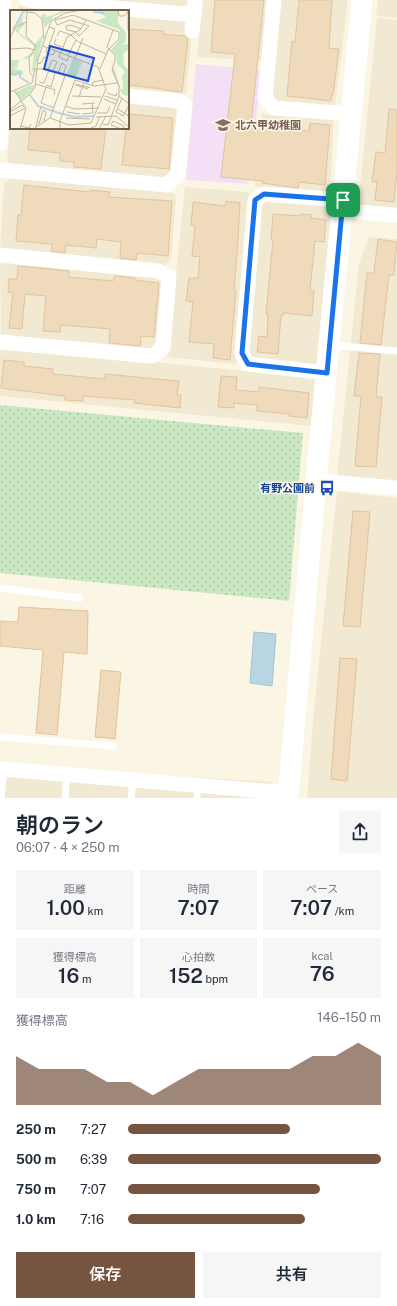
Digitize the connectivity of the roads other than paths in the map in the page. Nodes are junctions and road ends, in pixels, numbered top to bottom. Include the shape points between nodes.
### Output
1 (3, 0) edge
2 (27, 0) edge
3 (195, 0) edge
4 (274, 0) edge
5 (362, 0) edge
6 (194, 15) junction
7 (192, 31) dead end
8 (5, 90) edge
9 (129, 96) edge
10 (352, 114) junction
11 (0, 144) edge
12 (0, 170) edge
13 (343, 205) junction
14 (397, 215) edge
15 (0, 255) edge
16 (0, 342) edge
17 (330, 345) junction
18 (397, 351) edge
19 (327, 373) junction
20 (316, 481) junction
21 (397, 488) edge
22 (0, 588) edge
23 (80, 598) dead end
24 (0, 737) edge
25 (113, 746) dead end
26 (2, 769) edge
27 (67, 774) junction
28 (133, 780) junction
29 (197, 792) edge
30 (260, 794) edge
31 (288, 795) edge
32 (1, 798) edge
33 (65, 798) edge
34 (131, 798) edge

1 - 8 street via 8,46
2 - 6 street
3 - 6 street
4 - 10 street via 265,97 272,108
5 - 10 street
6 - 7 street
8 - 11 street
9 - 12 street via 180,101 185,105 178,174 167,185
10 - 13 street
13 - 14 street
13 - 17 street
13 - 19 street via 264,194 255,200 242,353 248,364
15 - 16 street via 158,271 169,277 162,348 152,356
17 - 18 lane
17 - 19 street
19 - 20 street
20 - 21 street
20 - 31 street
22 - 23 lane
24 - 25 lane
26 - 27 street
26 - 32 lane
27 - 28 street
27 - 33 lane
28 - 29 street
28 - 34 lane
29 - 30 street
30 - 31 street

